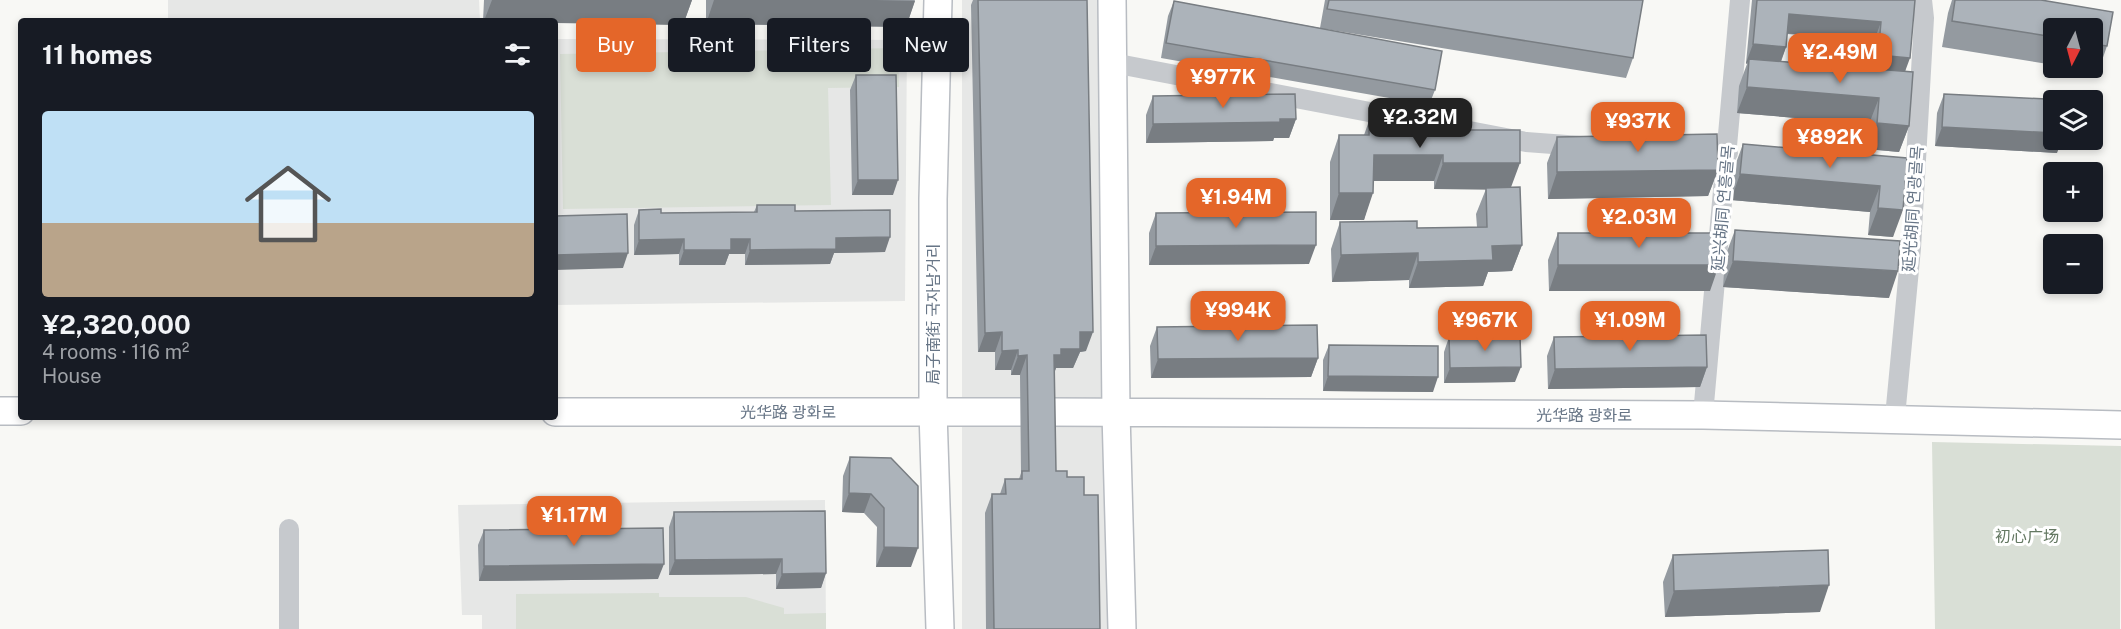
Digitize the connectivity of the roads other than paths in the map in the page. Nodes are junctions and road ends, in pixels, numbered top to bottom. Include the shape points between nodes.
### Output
1 (938, 0) edge
2 (1112, 0) edge
3 (1740, 0) edge
4 (1922, 0) edge
5 (1113, 63) junction
6 (1599, 147) edge
7 (1669, 150) edge
8 (1728, 153) junction
9 (0, 411) edge
10 (18, 411) edge
11 (558, 412) edge
12 (933, 412) junction
13 (1021, 412) dead end
14 (1048, 412) edge
15 (1116, 412) junction
16 (1703, 415) junction
17 (1895, 417) junction
18 (2121, 425) edge
19 (289, 530) dead end
20 (289, 629) edge
21 (939, 629) edge
22 (1122, 629) edge

1 - 12 street, 局子南街 국자남거리
2 - 5 street
3 - 8 street, 延兴胡同 연흥골목
4 - 17 street, 延光胡同 연광골목 via 1911,248
5 - 6 street via 1548,146
5 - 15 street
7 - 8 street
8 - 16 street, 延兴胡同 연흥골목
9 - 10 street
11 - 12 street, 光华路 광화로
12 - 13 street, 光华路 광화로
12 - 21 street, 局子南街 국자남거리
14 - 15 street, 光华路 광화로
15 - 16 street, 光华路 광화로
15 - 22 street
16 - 17 street, 光华路 광화로
17 - 18 street, 光华路 광화로
19 - 20 street

